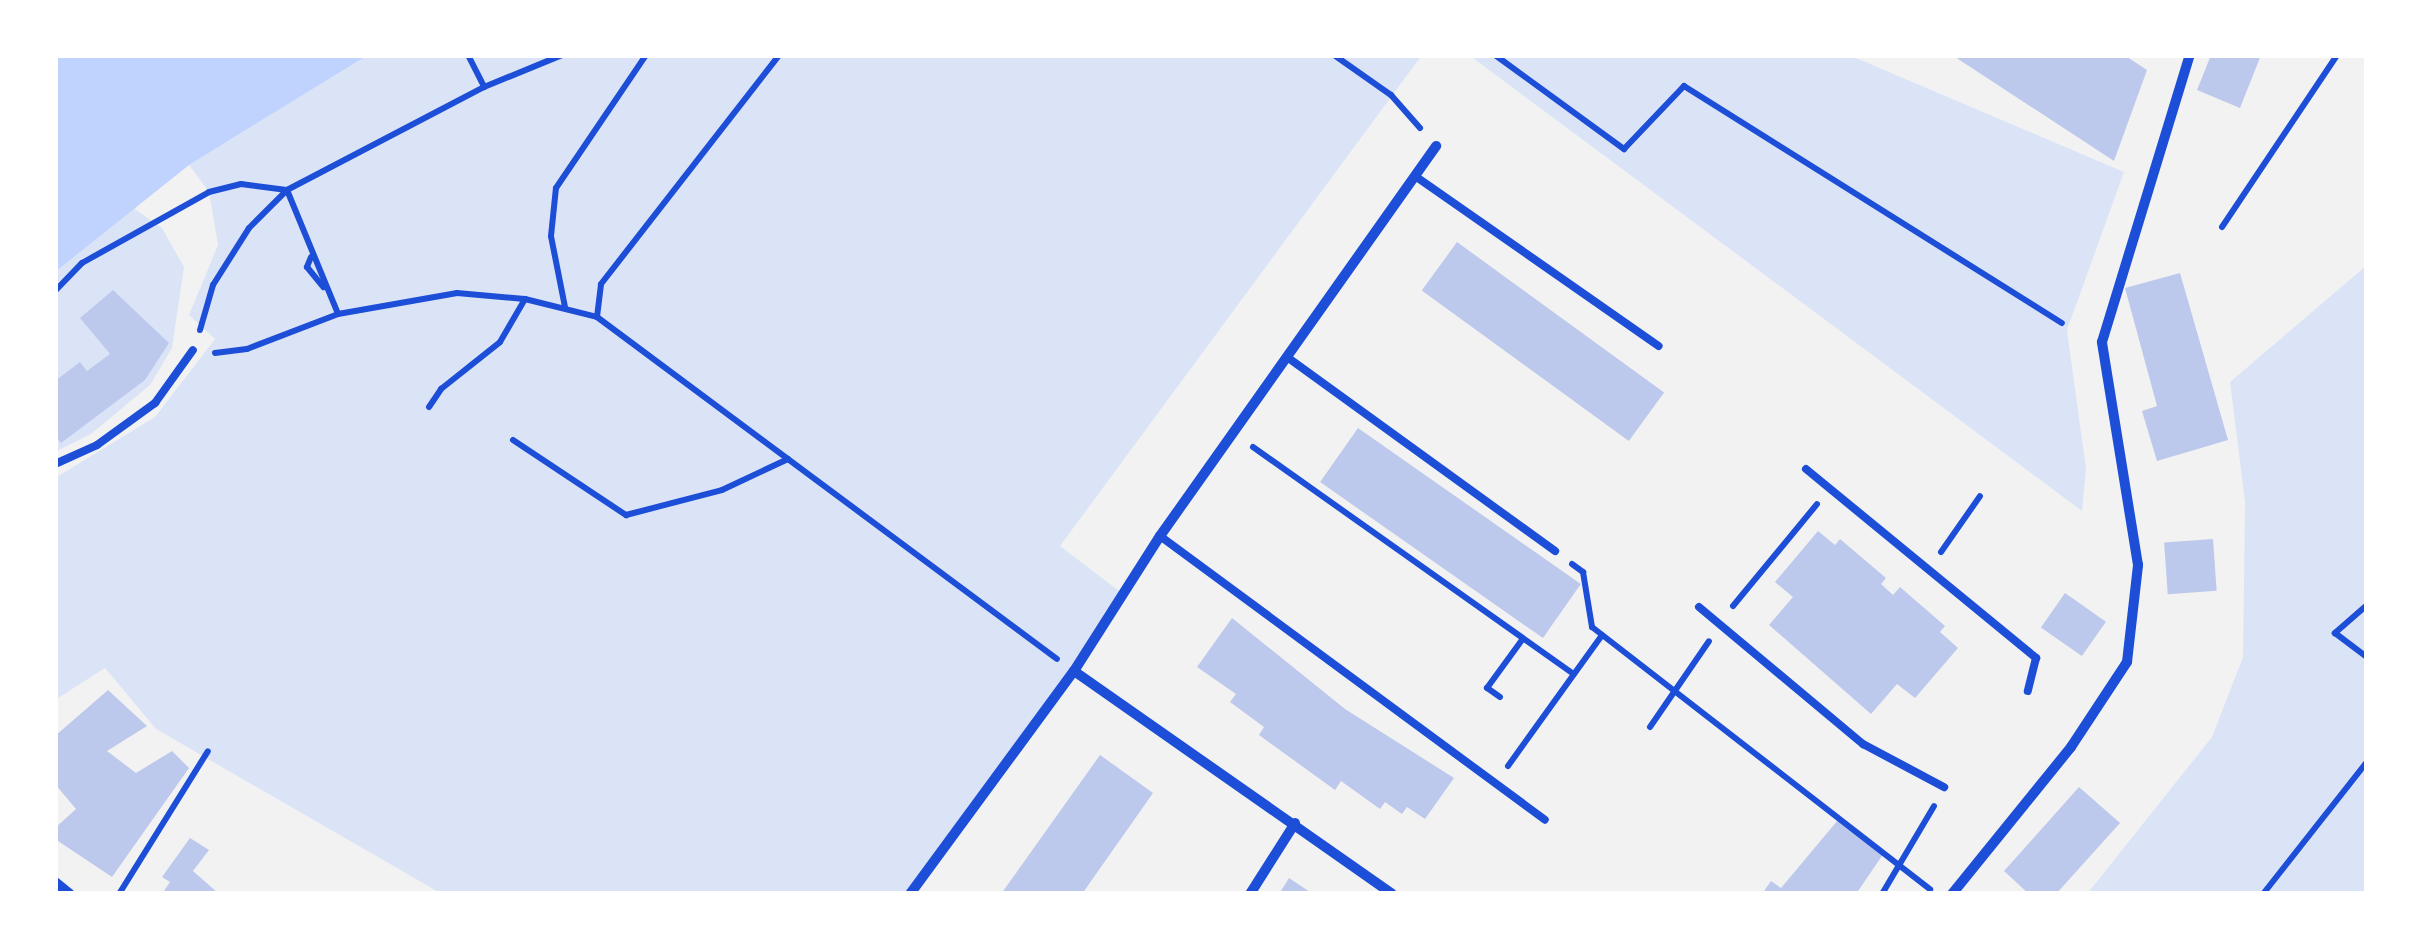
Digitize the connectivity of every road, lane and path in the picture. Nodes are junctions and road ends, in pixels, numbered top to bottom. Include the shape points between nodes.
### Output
1 (468, 55) edge
2 (562, 55) edge
3 (646, 55) edge
4 (780, 55) edge
5 (1334, 55) edge
6 (1495, 55) edge
7 (2190, 55) edge
8 (2337, 55) edge
9 (484, 87) junction
10 (1436, 146) joint
11 (1415, 176) junction
12 (286, 190) junction
13 (2222, 227) dead end
14 (55, 291) edge
15 (525, 299) junction
16 (565, 307) junction
17 (338, 314) junction
18 (597, 317) junction
19 (2062, 323) dead end
20 (1659, 346) dead end
21 (194, 350) junction
22 (1287, 357) junction
23 (429, 408) dead end
24 (1233, 432) junction
25 (513, 440) dead end
26 (788, 458) junction
27 (55, 464) edge
28 (1806, 469) dead end
29 (1980, 496) dead end
30 (1160, 536) junction
31 (1556, 550) joint
32 (1927, 568) junction
33 (2367, 604) edge
34 (1698, 607) dead end
35 (1602, 636) junction
36 (1522, 640) junction
37 (2365, 654) edge
38 (1074, 671) junction
39 (1574, 674) junction
40 (2028, 691) dead end
41 (1500, 698) dead end
42 (208, 751) dead end
43 (2367, 762) edge
44 (1496, 783) junction
45 (1944, 788) joint
46 (1545, 820) dead end
47 (1295, 823) junction
48 (1903, 865) junction
49 (55, 882) edge
50 (70, 894) edge
51 (119, 894) edge
52 (910, 894) edge
53 (1250, 894) edge
54 (1392, 894) edge
55 (1882, 894) edge
56 (1937, 894) edge
57 (1952, 894) edge
58 (2263, 894) edge

1 - 9 path
2 - 9 path
3 - 16 path via 556,188 552,236
4 - 18 path via 601,284
5 - 10 path via 1391,95
6 - 19 path via 1624,149 1684,86
7 - 57 street via 2102,342 2138,565 2128,662 2071,747
8 - 13 path
9 - 12 path
10 - 11 street
11 - 20 lane
11 - 22 street
12 - 14 path via 241,184 209,192 82,263
12 - 17 path
12 - 21 path via 249,228 214,286
15 - 16 path
15 - 17 path via 457,293
15 - 23 path via 500,342 441,389
16 - 18 path
17 - 21 path via 247,349
18 - 26 path
21 - 27 lane via 155,402 98,445
22 - 24 street
22 - 31 lane
24 - 30 street
24 - 36 path
25 - 26 path via 626,515 722,490
26 - 38 path
28 - 32 lane
29 - 32 path
30 - 38 street
30 - 44 lane
31 - 35 path via 1583,572 1592,628
32 - 40 lane via 2036,658
33 - 37 path via 2334,633
34 - 45 lane via 1863,744
35 - 39 path
35 - 48 path
36 - 39 path
36 - 41 path via 1487,688
38 - 47 street
38 - 52 street
39 - 44 path
42 - 51 path
43 - 58 path
44 - 46 lane
45 - 48 path
47 - 53 street
47 - 54 street
48 - 55 path
48 - 56 path
49 - 50 street

